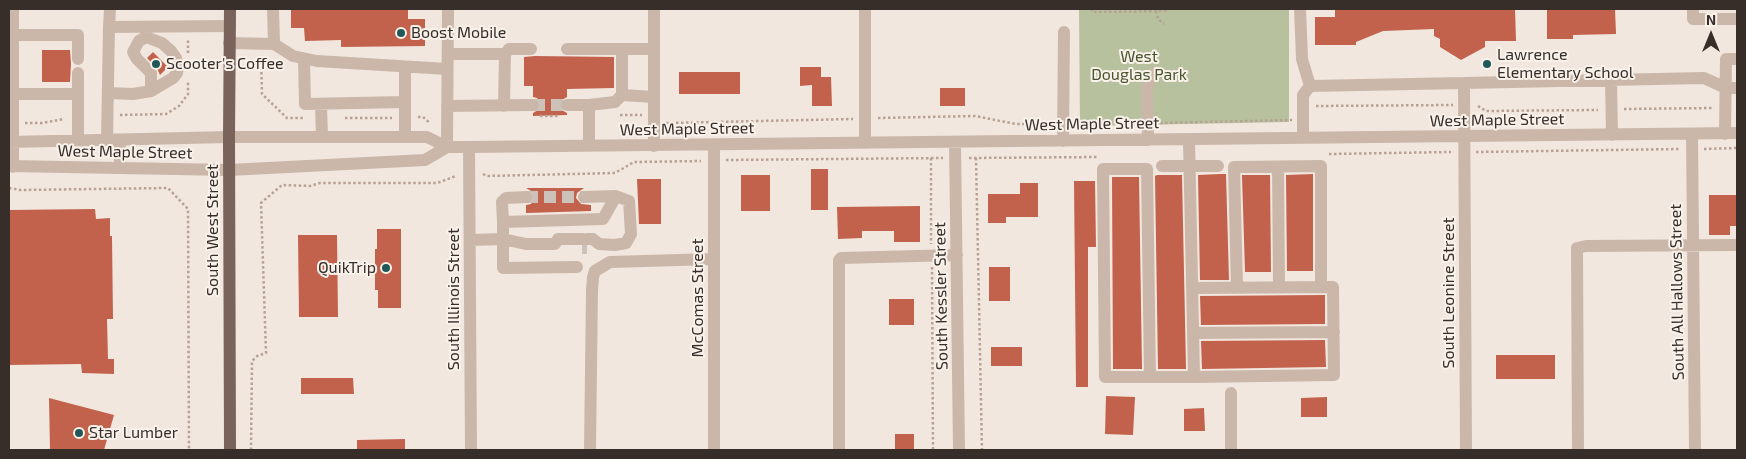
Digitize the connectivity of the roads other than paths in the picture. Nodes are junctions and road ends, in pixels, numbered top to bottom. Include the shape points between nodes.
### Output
1 (13, 9) edge
2 (110, 9) edge
3 (230, 9) edge
4 (273, 9) edge
5 (448, 9) edge
6 (654, 9) edge
7 (865, 9) edge
8 (1300, 9) edge
9 (1693, 9) edge
10 (1737, 19) edge
11 (230, 26) junction
12 (109, 27) junction
13 (1064, 32) dead end
14 (13, 35) junction
15 (230, 43) junction
16 (274, 44) junction
17 (531, 49) dead end
18 (567, 49) dead end
19 (622, 49) junction
20 (654, 49) junction
21 (448, 54) junction
22 (505, 54) junction
23 (78, 58) dead end
24 (304, 58) junction
25 (1737, 59) edge
26 (405, 67) junction
27 (447, 69) junction
28 (1155, 72) dead end
29 (78, 73) dead end
30 (1611, 80) junction
31 (1464, 82) junction
32 (1310, 86) junction
33 (1731, 88) edge
34 (151, 92) dead end
35 (108, 93) junction
36 (13, 94) junction
37 (78, 94) junction
38 (622, 95) junction
39 (654, 97) junction
40 (405, 102) junction
41 (321, 104) junction
42 (589, 105) junction
43 (447, 106) junction
44 (504, 106) junction
45 (564, 110) tunnel mouth
46 (533, 111) tunnel mouth
47 (1731, 133) edge
48 (1692, 134) junction
49 (1612, 135) junction
50 (228, 137) junction
51 (322, 137) junction
52 (405, 137) junction
53 (1466, 137) junction
54 (1303, 138) junction
55 (78, 140) junction
56 (113, 140) junction
57 (1148, 140) junction
58 (1189, 140) junction
59 (11, 141) edge
60 (1063, 141) junction
61 (955, 142) junction
62 (865, 143) junction
63 (714, 145) junction
64 (589, 146) junction
65 (654, 146) junction
66 (447, 147) junction
67 (469, 147) junction
68 (1162, 166) dead end
69 (1190, 166) junction
70 (1218, 166) dead end
71 (11, 167) edge
72 (1278, 167) junction
73 (120, 168) junction
74 (229, 170) junction
75 (584, 196) tunnel mouth
76 (616, 196) junction
77 (526, 197) tunnel mouth
78 (503, 222) junction
79 (503, 239) junction
80 (470, 240) junction
81 (1737, 245) edge
82 (1693, 246) junction
83 (957, 255) junction
84 (714, 259) junction
85 (577, 267) dead end
86 (1279, 287) junction
87 (1321, 287) junction
88 (1192, 288) junction
89 (1237, 288) junction
90 (1334, 332) junction
91 (1193, 333) junction
92 (1150, 377) junction
93 (1194, 377) junction
94 (1231, 393) dead end
95 (230, 450) edge
96 (471, 450) edge
97 (590, 450) edge
98 (714, 450) edge
99 (838, 450) edge
100 (959, 450) edge
101 (1231, 450) edge
102 (1466, 450) edge
103 (1578, 450) edge
104 (1695, 450) edge

1 - 14 street
2 - 12 street
3 - 11 main road, South West Street
4 - 16 street
5 - 21 street
6 - 20 street
7 - 62 street
8 - 32 street via 1302,60
9 - 10 street via 1693,19
11 - 12 street
11 - 15 main road, South West Street
12 - 35 street
13 - 60 street
14 - 23 street via 78,35
14 - 36 street
15 - 16 street
15 - 50 main road, South West Street
16 - 24 street via 293,56
17 - 22 street via 509,49
18 - 19 street
19 - 20 street
19 - 38 street
20 - 39 street
21 - 22 street
21 - 27 street
22 - 44 street
24 - 26 street
24 - 41 street via 305,104
25 - 33 street via 1726,59
26 - 27 street
26 - 40 street
27 - 43 street
28 - 57 street via 1148,89
29 - 37 street
30 - 31 street
30 - 33 street via 1704,78
30 - 49 street
31 - 32 street
31 - 53 street, South Leonine Street
32 - 54 street via 1302,95
33 - 47 street via 1726,108
34 - 35 street
35 - 56 street
36 - 37 street
36 - 59 street
37 - 55 street
38 - 39 street
38 - 42 street via 615,102
39 - 65 street
40 - 41 street
40 - 52 street
41 - 51 street
42 - 45 street
42 - 64 street
43 - 44 street
43 - 66 street
44 - 46 street
47 - 48 street, West Maple Street
48 - 49 street, West Maple Street
48 - 82 street, South All Hallows Street
49 - 53 street, West Maple Street
50 - 51 street, West Maple Street
50 - 56 street, West Maple Street
50 - 74 main road, South West Street
51 - 52 street, West Maple Street
52 - 66 street, West Maple Street via 427,137
53 - 54 street, West Maple Street
53 - 102 street, South Leonine Street
54 - 58 street, West Maple Street
55 - 56 street, West Maple Street
55 - 59 street, West Maple Street
56 - 73 street
57 - 58 street, West Maple Street
57 - 60 street, West Maple Street
58 - 69 street
59 - 71 street
60 - 61 street, West Maple Street
61 - 62 street, West Maple Street
61 - 83 street, South Kessler Street
62 - 63 street, West Maple Street
63 - 65 street, West Maple Street
63 - 84 street, McComas Street
64 - 65 street, West Maple Street
64 - 67 street, West Maple Street
66 - 67 street, West Maple Street
66 - 74 street, West Maple Street via 425,160
67 - 80 street, South Illinois Street
68 - 69 street
69 - 70 street
69 - 88 street
71 - 73 street, West Maple Street
72 - 86 street
72 - 87 street via 1321,166
72 - 89 street via 1234,167
73 - 74 street, West Maple Street
74 - 95 main road, South West Street
75 - 76 street
76 - 78 street via 603,219
76 - 79 street via 629,201 631,234 626,243 558,239 555,244 526,244
77 - 78 street via 506,198 502,202
78 - 79 street
79 - 80 street
79 - 85 street via 503,268
80 - 96 street, South Illinois Street
81 - 82 street
82 - 103 street via 1577,248
82 - 104 street, South All Hallows Street
83 - 99 street via 839,260
83 - 100 street, South Kessler Street
84 - 97 street via 610,262 595,271 592,277
84 - 98 street, McComas Street
86 - 87 street
86 - 89 street
87 - 90 street via 1333,287
88 - 89 street
88 - 91 street
90 - 91 street
90 - 93 street via 1334,375
91 - 93 street
92 - 92 street via 1105,377 1103,169 1147,169
92 - 93 street
94 - 101 street

